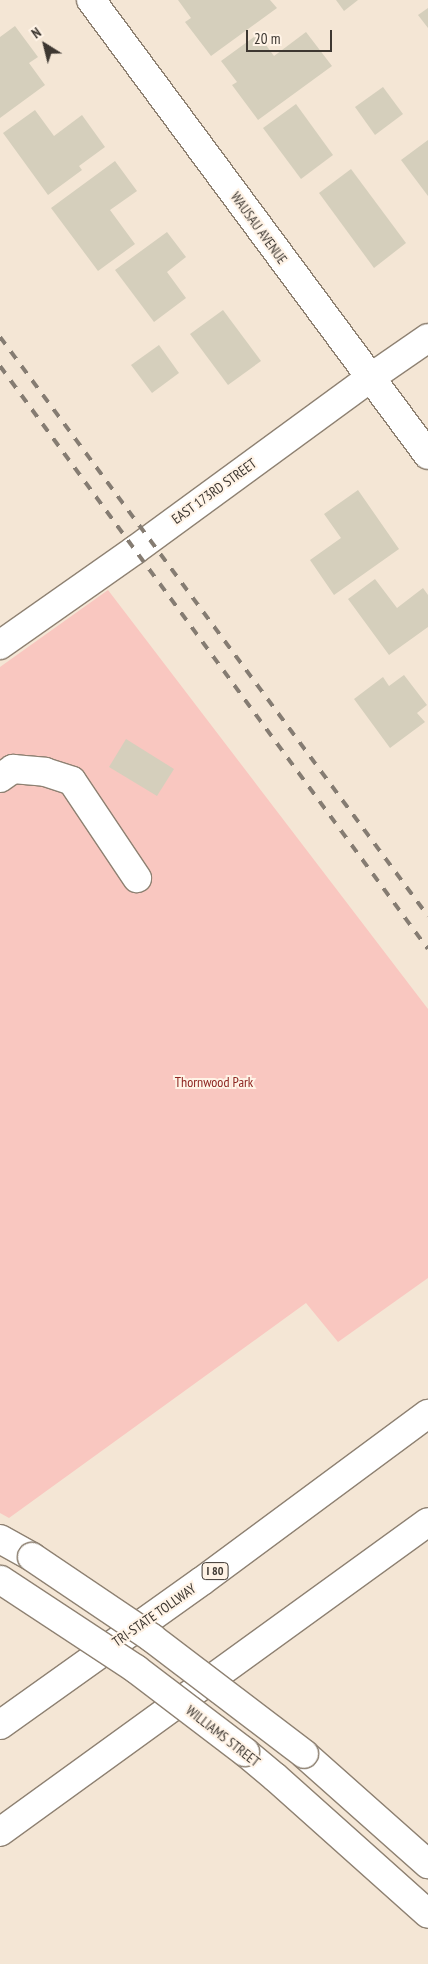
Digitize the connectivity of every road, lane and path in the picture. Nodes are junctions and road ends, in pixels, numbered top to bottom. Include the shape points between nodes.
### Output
1 (92, 0) edge
2 (428, 338) edge
3 (370, 378) junction
4 (428, 455) edge
5 (0, 645) edge
6 (0, 778) edge
7 (137, 878) dead end
8 (428, 1414) edge
9 (428, 1522) edge
10 (0, 1539) edge
11 (0, 1580) edge
12 (0, 1725) edge
13 (0, 1832) edge
14 (428, 1864) edge
15 (426, 1908) edge

1 - 3 main road, WAUSAU AVENUE
2 - 3 main road, EAST 173RD STREET
3 - 4 main road, WAUSAU AVENUE
3 - 5 main road, EAST 173RD STREET
6 - 7 main road via 13,769 46,772 72,781
8 - 12 main road, TRI-STATE TOLLWAY / I 80
9 - 13 main road
10 - 14 main road, bridge via 152,1638 304,1754
11 - 15 main road, WILLIAMS STREET, bridge via 136,1669 245,1752

